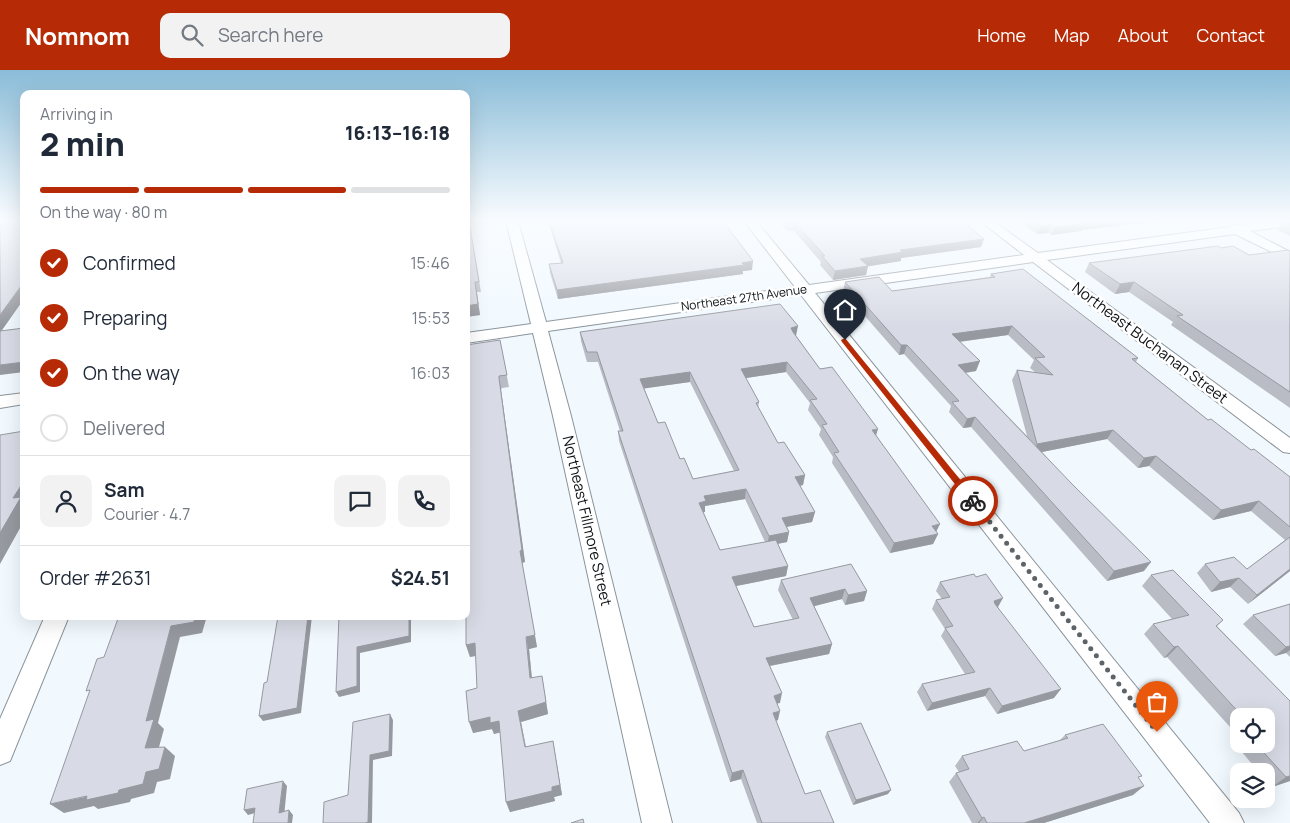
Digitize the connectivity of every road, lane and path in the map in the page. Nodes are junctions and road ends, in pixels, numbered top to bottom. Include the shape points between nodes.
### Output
1 (521, 256) edge
2 (777, 256) edge
3 (1040, 256) edge
4 (1034, 257) junction
5 (803, 290) junction
6 (539, 327) junction
7 (470, 337) edge
8 (20, 399) edge
9 (0, 402) edge
10 (1290, 447) edge
11 (55, 620) edge
12 (0, 751) edge
13 (658, 823) edge
14 (1229, 823) edge

1 - 6 street, Northeast Fillmore Street
2 - 5 street
3 - 4 street, Northeast 27th Avenue
4 - 5 street, Northeast 27th Avenue
4 - 10 street, Northeast Buchanan Street
5 - 6 street, Northeast 27th Avenue
5 - 14 street
6 - 7 street, Northeast 27th Avenue
6 - 13 street, Northeast Fillmore Street
8 - 9 street
11 - 12 street

